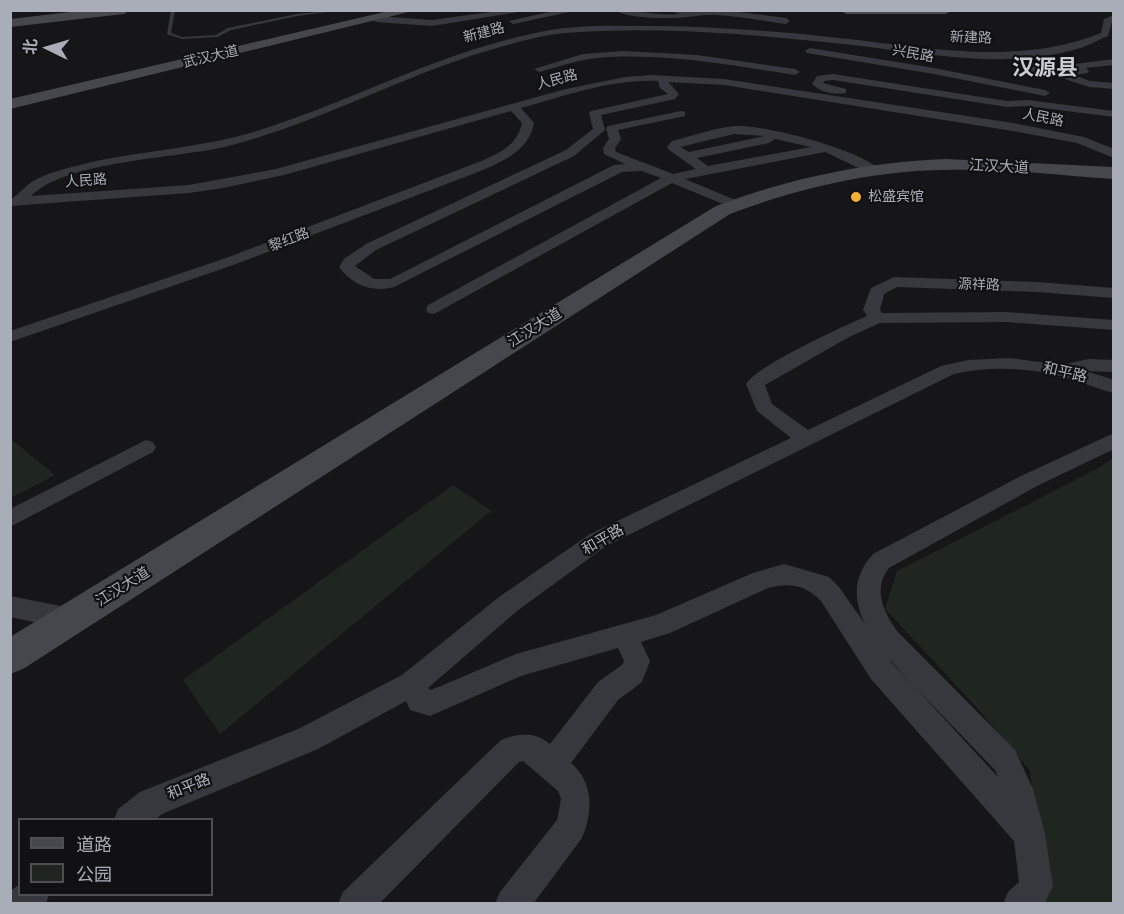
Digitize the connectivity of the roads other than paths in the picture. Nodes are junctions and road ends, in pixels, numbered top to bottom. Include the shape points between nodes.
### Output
1 (124, 10) edge
2 (173, 10) edge
3 (340, 10) edge
4 (411, 10) edge
5 (499, 10) edge
6 (527, 10) edge
7 (574, 10) edge
8 (617, 10) edge
9 (671, 10) edge
10 (846, 10) edge
11 (946, 10) edge
12 (692, 13) junction
13 (1113, 17) edge
14 (376, 19) junction
15 (449, 21) junction
16 (786, 21) dead end
17 (10, 23) edge
18 (483, 24) dead end
19 (712, 32) junction
20 (603, 44) dead end
21 (1101, 49) edge
22 (802, 50) dead end
23 (1113, 62) edge
24 (528, 63) dead end
25 (1058, 69) dead end
26 (1007, 71) dead end
27 (1113, 71) edge
28 (795, 72) dead end
29 (548, 75) junction
30 (662, 78) junction
31 (1073, 80) junction
32 (1113, 86) edge
33 (575, 90) junction
34 (10, 104) edge
35 (1113, 104) edge
36 (1068, 105) junction
37 (515, 108) junction
38 (681, 114) dead end
39 (1113, 114) edge
40 (1092, 132) dead end
41 (826, 148) junction
42 (1113, 154) edge
43 (642, 167) junction
44 (706, 170) junction
45 (874, 170) junction
46 (1113, 173) edge
47 (671, 178) junction
48 (14, 204) edge
49 (735, 205) junction
50 (1113, 293) edge
51 (434, 309) dead end
52 (877, 318) junction
53 (1113, 325) edge
54 (10, 337) edge
55 (1113, 382) edge
56 (806, 439) junction
57 (1113, 440) edge
58 (146, 447) dead end
59 (10, 519) edge
60 (10, 606) edge
61 (71, 620) junction
62 (625, 636) junction
63 (10, 657) edge
64 (412, 684) junction
65 (552, 765) junction
66 (130, 818) edge
67 (1029, 834) junction
68 (355, 903) edge
69 (512, 903) edge
70 (1020, 903) edge

1 - 17 main road
2 - 3 lane via 169,34 182,38 217,36 230,29
4 - 14 main road, 武汉大道
5 - 15 street
6 - 15 street
7 - 18 street
8 - 12 street via 671,17
9 - 12 street
10 - 11 main road
12 - 16 street
13 - 21 street, 新建路 via 1107,21
14 - 15 street
14 - 34 main road, 武汉大道
19 - 20 street via 723,48
19 - 21 street, 新建路 via 981,54
19 - 48 street, 新建路 via 572,30 531,36 435,64 257,135 88,167 52,178 32,187
22 - 36 street, 兴民路 via 934,71
23 - 25 street
24 - 29 street
26 - 31 street via 1036,78
27 - 31 street via 1069,73
28 - 29 street via 713,60 620,54 579,58
29 - 33 street
30 - 33 street, 人民路 via 625,80
30 - 42 street, 人民路 via 724,81 1013,127 1080,140
30 - 43 street via 664,86 674,94 671,97 595,113 599,130 570,153 370,247 346,267 373,285 389,284 591,180 619,168
31 - 32 street
33 - 37 street, 人民路
35 - 36 street, 兴民路
36 - 39 street
36 - 40 street via 1007,104 833,77 821,78 817,84
37 - 48 street, 人民路 via 233,183
37 - 54 street, 黎红路 via 528,123 528,131 495,160 231,261
38 - 43 street via 612,128 615,139 610,154
41 - 44 street
41 - 44 street via 783,136 685,157
41 - 45 street
43 - 47 street
44 - 47 street
45 - 46 main road, 江汉大道 via 924,165
45 - 49 main road, 江汉大道 via 816,180
47 - 49 street
47 - 51 street
49 - 61 main road, 江汉大道
50 - 52 street, 源祥路 via 894,282 877,291 871,310
52 - 53 street via 1006,317
52 - 56 street via 755,384 764,408
55 - 56 street, 和平路 via 1058,369 1002,364 959,367
56 - 64 street, 和平路 via 598,540 508,604
57 - 67 street via 881,561 868,584 872,615 892,644 1005,760 1014,776
58 - 59 street
60 - 61 street
61 - 63 main road, 江汉大道
62 - 64 street via 516,666 430,703 420,701
62 - 65 street via 637,661 632,673 608,690
62 - 67 street via 784,574 820,584 881,670
64 - 66 street, 和平路 via 308,740 151,802
65 - 68 street via 535,750 511,750
65 - 69 street via 569,781 576,799 571,827
67 - 70 street via 1036,886 1027,900

